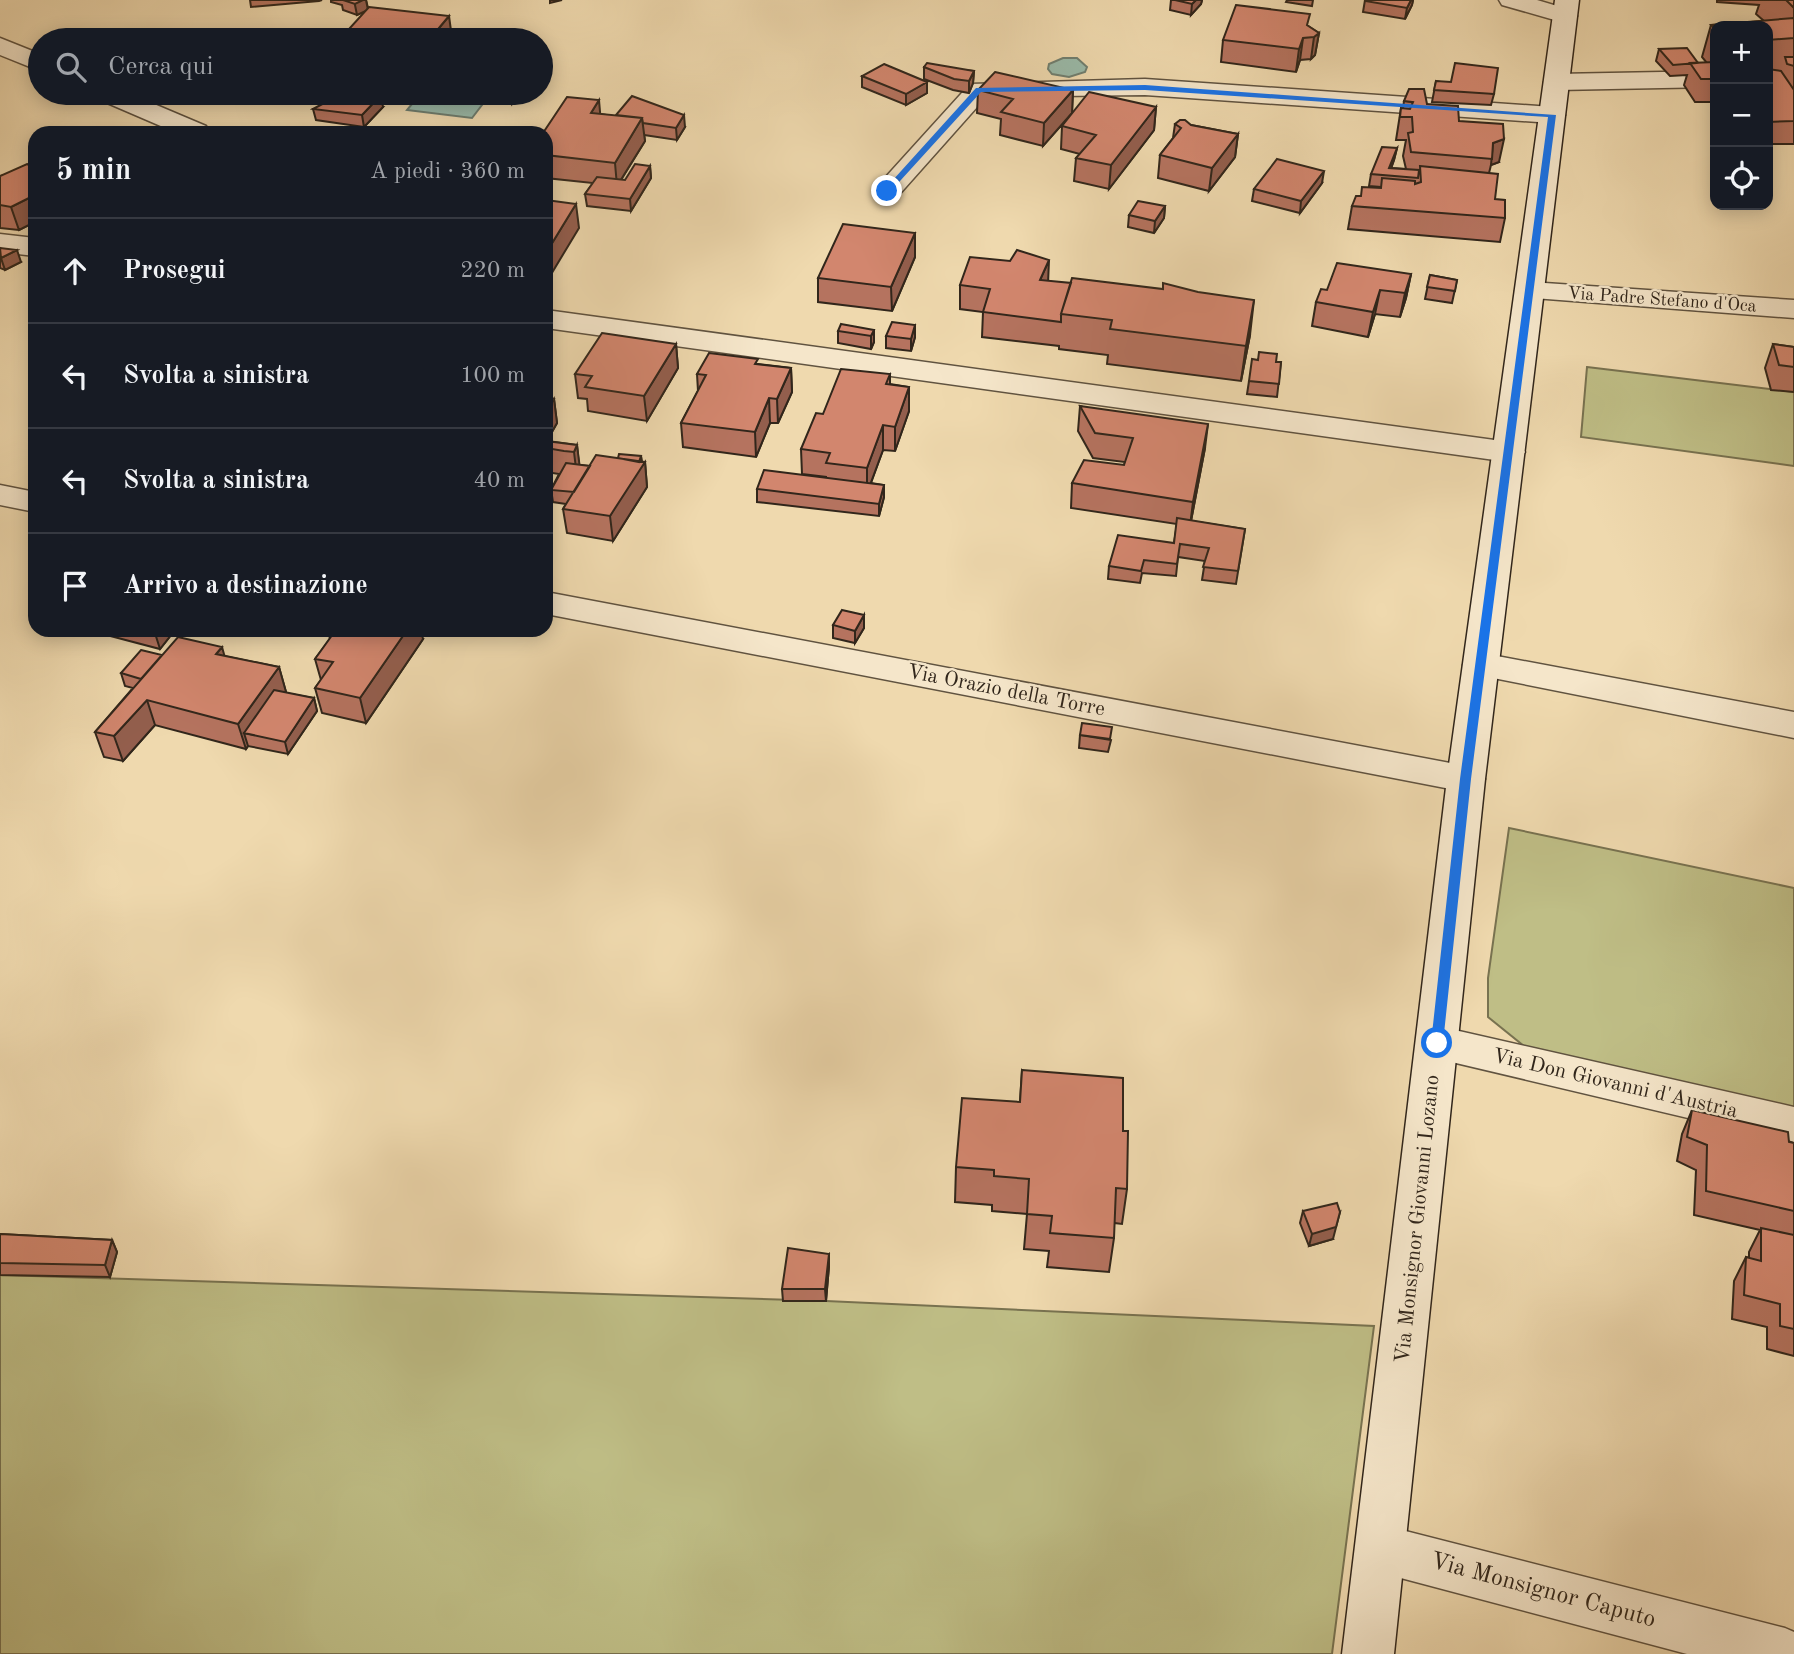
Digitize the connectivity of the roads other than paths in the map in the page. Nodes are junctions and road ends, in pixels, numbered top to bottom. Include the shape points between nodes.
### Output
1 (1511, 0) edge
2 (1566, 8) edge
3 (0, 46) edge
4 (28, 59) edge
5 (1710, 80) edge
6 (1555, 98) junction
7 (135, 105) edge
8 (183, 126) edge
9 (887, 191) dead end
10 (0, 243) edge
11 (28, 246) edge
12 (1530, 291) junction
13 (1794, 309) edge
14 (553, 319) edge
15 (1508, 453) junction
16 (0, 495) edge
17 (28, 501) edge
18 (553, 604) edge
19 (1481, 665) junction
20 (1794, 725) edge
21 (1466, 779) junction
22 (1437, 1043) junction
23 (1794, 1125) edge
24 (1382, 1549) junction
25 (1369, 1650) edge
26 (1785, 1654) edge

1 - 2 street
2 - 6 street, Via Monsignor Giovanni Lozano
3 - 4 street
5 - 6 street
6 - 9 street via 1145,88 979,89
6 - 12 street, Via Monsignor Giovanni Lozano
7 - 8 street
10 - 11 street
12 - 13 street, Via Padre Stefano d'Oca
12 - 15 street, Via Monsignor Giovanni Lozano
14 - 15 street
15 - 19 street, Via Monsignor Giovanni Lozano
16 - 17 street
18 - 21 street, Via Orazio della Torre
19 - 20 street
19 - 21 street, Via Monsignor Giovanni Lozano
21 - 22 street, Via Monsignor Giovanni Lozano
22 - 23 street, Via Don Giovanni d'Austria
22 - 24 street, Via Monsignor Giovanni Lozano
24 - 25 street, Via Monsignor Giovanni Lozano
24 - 26 street, Via Monsignor Caputo

